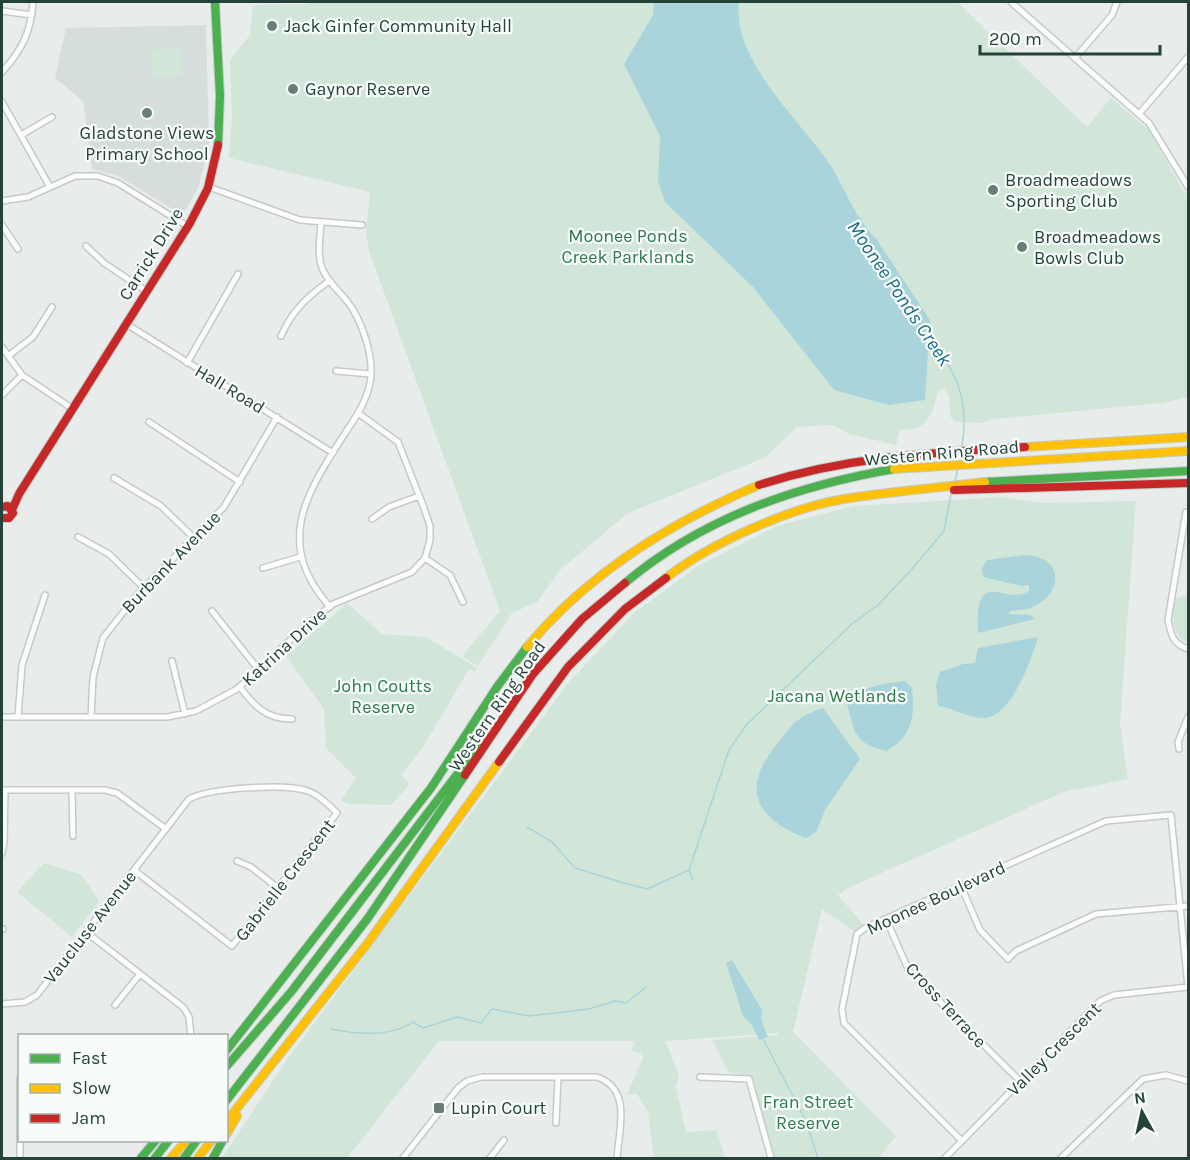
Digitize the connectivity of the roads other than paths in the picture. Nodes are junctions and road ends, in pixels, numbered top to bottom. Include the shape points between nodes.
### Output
1 (33, 2) edge
2 (215, 2) edge
3 (1011, 2) edge
4 (1117, 2) edge
5 (2, 11) edge
6 (32, 15) junction
7 (1188, 57) edge
8 (1075, 58) junction
9 (2, 72) edge
10 (2, 102) edge
11 (4, 111) edge
12 (1139, 114) junction
13 (52, 117) dead end
14 (21, 135) junction
15 (50, 187) junction
16 (209, 187) junction
17 (1188, 187) edge
18 (2, 201) edge
19 (321, 223) junction
20 (2, 225) edge
21 (362, 225) dead end
22 (187, 226) junction
23 (86, 246) dead end
24 (18, 249) dead end
25 (238, 274) dead end
26 (329, 281) junction
27 (146, 291) junction
28 (52, 308) dead end
29 (128, 325) junction
30 (281, 336) dead end
31 (2, 346) edge
32 (8, 356) junction
33 (187, 363) junction
34 (336, 371) dead end
35 (372, 374) junction
36 (22, 375) junction
37 (2, 395) edge
38 (73, 409) junction
39 (358, 413) junction
40 (278, 417) junction
41 (149, 422) dead end
42 (1188, 437) edge
43 (1188, 451) edge
44 (333, 453) junction
45 (1188, 471) edge
46 (114, 477) dead end
47 (240, 482) junction
48 (1188, 483) edge
49 (912, 489) junction
50 (419, 496) junction
51 (5, 506) edge
52 (1186, 512) dead end
53 (4, 519) edge
54 (372, 519) dead end
55 (2, 526) edge
56 (78, 537) dead end
57 (194, 538) junction
58 (300, 557) junction
59 (425, 558) junction
60 (263, 568) dead end
61 (144, 588) junction
62 (45, 595) dead end
63 (463, 602) dead end
64 (330, 607) junction
65 (212, 611) dead end
66 (1188, 649) edge
67 (172, 661) dead end
68 (258, 669) junction
69 (240, 687) junction
70 (518, 695) junction
71 (185, 714) junction
72 (2, 717) edge
73 (18, 717) junction
74 (91, 717) junction
75 (1188, 717) edge
76 (292, 719) dead end
77 (1179, 749) dead end
78 (3, 790) edge
79 (72, 790) junction
80 (166, 829) junction
81 (73, 836) dead end
82 (2, 853) edge
83 (237, 861) dead end
84 (134, 870) junction
85 (961, 886) junction
86 (278, 888) junction
87 (345, 900) junction
88 (1188, 906) edge
89 (1179, 907) junction
90 (886, 919) junction
91 (86, 932) junction
92 (140, 974) junction
93 (1188, 987) edge
94 (2, 1004) edge
95 (115, 1005) dead end
96 (191, 1034) edge
97 (228, 1049) edge
98 (233, 1058) junction
99 (228, 1064) edge
100 (251, 1068) junction
101 (558, 1077) junction
102 (700, 1077) dead end
103 (1188, 1081) edge
104 (1021, 1082) junction
105 (253, 1088) junction
106 (228, 1092) edge
107 (228, 1098) edge
108 (228, 1119) edge
109 (556, 1123) dead end
110 (228, 1132) edge
111 (504, 1140) dead end
112 (962, 1141) junction
113 (20, 1142) edge
114 (154, 1142) edge
115 (167, 1142) edge
116 (185, 1142) edge
117 (196, 1142) edge
118 (210, 1142) edge
119 (222, 1142) edge
120 (20, 1158) edge
121 (141, 1158) edge
122 (155, 1158) edge
123 (171, 1158) edge
124 (184, 1158) edge
125 (198, 1158) edge
126 (213, 1158) edge
127 (403, 1158) edge
128 (490, 1158) edge
129 (617, 1158) edge
130 (771, 1158) edge
131 (945, 1158) edge
132 (1061, 1158) edge

1 - 6 street
2 - 16 main road, Carrick Drive via 219,130
3 - 8 street
4 - 8 street via 1112,15
5 - 6 street
6 - 9 street via 23,48
7 - 12 street
8 - 12 street
10 - 11 street
11 - 14 street
12 - 17 street via 1153,128
13 - 14 street
14 - 15 street
15 - 18 street via 28,197
15 - 22 street via 75,176 98,176 118,183
16 - 19 street via 274,213
16 - 22 main road, Carrick Drive
19 - 21 street
19 - 26 street via 320,261
20 - 24 street
22 - 27 main road, Carrick Drive
23 - 27 street
25 - 33 street
26 - 30 street via 300,303
26 - 35 street via 349,303 357,320
27 - 29 main road, Carrick Drive
28 - 32 street via 33,337
29 - 33 street, Hall Road
29 - 38 main road, Carrick Drive
31 - 32 street
32 - 36 street
33 - 40 street, Hall Road
34 - 35 street
35 - 39 street
36 - 37 street
36 - 38 street
38 - 51 main road, Carrick Drive via 19,494
39 - 44 street
39 - 50 street via 398,442
40 - 44 street, Hall Road
40 - 47 street, Burbank Avenue
41 - 47 street
42 - 87 main road via 894,454 835,463 779,478 708,506 634,549 550,622 509,671 433,785
43 - 70 main road, Western Ring Road via 895,469 838,479 745,509 644,567 582,619
44 - 58 street via 301,513
45 - 49 main road, Western Ring Road
46 - 57 street via 161,506
47 - 57 street, Burbank Avenue via 224,507
48 - 49 main road
49 - 105 main road, Western Ring Road via 809,507 726,541 689,560 654,585 603,629 553,686 373,935
50 - 54 street via 389,507
50 - 59 street via 430,526
51 - 53 main road, Carrick Drive via 12,515
52 - 66 street via 1168,620 1171,636 1178,646
53 - 55 main road
56 - 61 street via 109,554
57 - 61 street, Burbank Avenue
58 - 60 street
58 - 64 street
59 - 63 street via 450,575
59 - 64 street, Katrina Drive via 406,576
61 - 74 street, Burbank Avenue via 103,638 93,677
62 - 73 street via 22,665
64 - 68 street, Katrina Drive
65 - 68 street
67 - 71 street
68 - 69 street, Katrina Drive
69 - 71 street, Katrina Drive via 210,706
69 - 76 street via 272,718
70 - 98 main road via 291,992
70 - 100 main road, Western Ring Road via 368,918
71 - 74 street, Katrina Drive
72 - 73 street, Katrina Drive
73 - 74 street, Katrina Drive
75 - 77 street
78 - 79 street
78 - 82 street
79 - 80 street via 117,793
79 - 81 street
80 - 84 street, Vaucluse Avenue
80 - 86 street, Gabrielle Crescent via 189,799 202,792 310,792 337,813
83 - 86 street
84 - 86 street, Gabrielle Crescent via 232,946
84 - 91 street, Vaucluse Avenue
85 - 89 street via 980,930 1008,958 1096,914
85 - 89 street, Moonee Boulevard via 1106,821 1171,814
85 - 90 street, Moonee Boulevard
87 - 97 main road
87 - 98 main road
88 - 89 street
89 - 93 street
90 - 104 street, Cross Terrace via 909,970
90 - 112 street, Moonee Boulevard via 857,934 842,1010 844,1023
91 - 92 street
91 - 94 street, Vaucluse Avenue via 37,994 25,1002
92 - 95 street
92 - 96 street via 184,1008
93 - 104 street, Valley Crescent via 1114,995 1101,1001
98 - 99 main road
100 - 106 main road
100 - 107 main road, Western Ring Road
101 - 109 street
101 - 127 street via 482,1077 467,1081
101 - 129 street via 597,1077 618,1092 621,1104
102 - 130 street via 749,1079
103 - 132 street via 1166,1075 1143,1078
104 - 112 street, Valley Crescent
105 - 108 main road, Western Ring Road
105 - 110 main road
111 - 128 street
112 - 131 street, Valley Crescent
113 - 120 street
114 - 121 main road
115 - 122 main road
116 - 123 main road
117 - 124 main road
118 - 125 main road
119 - 126 main road

